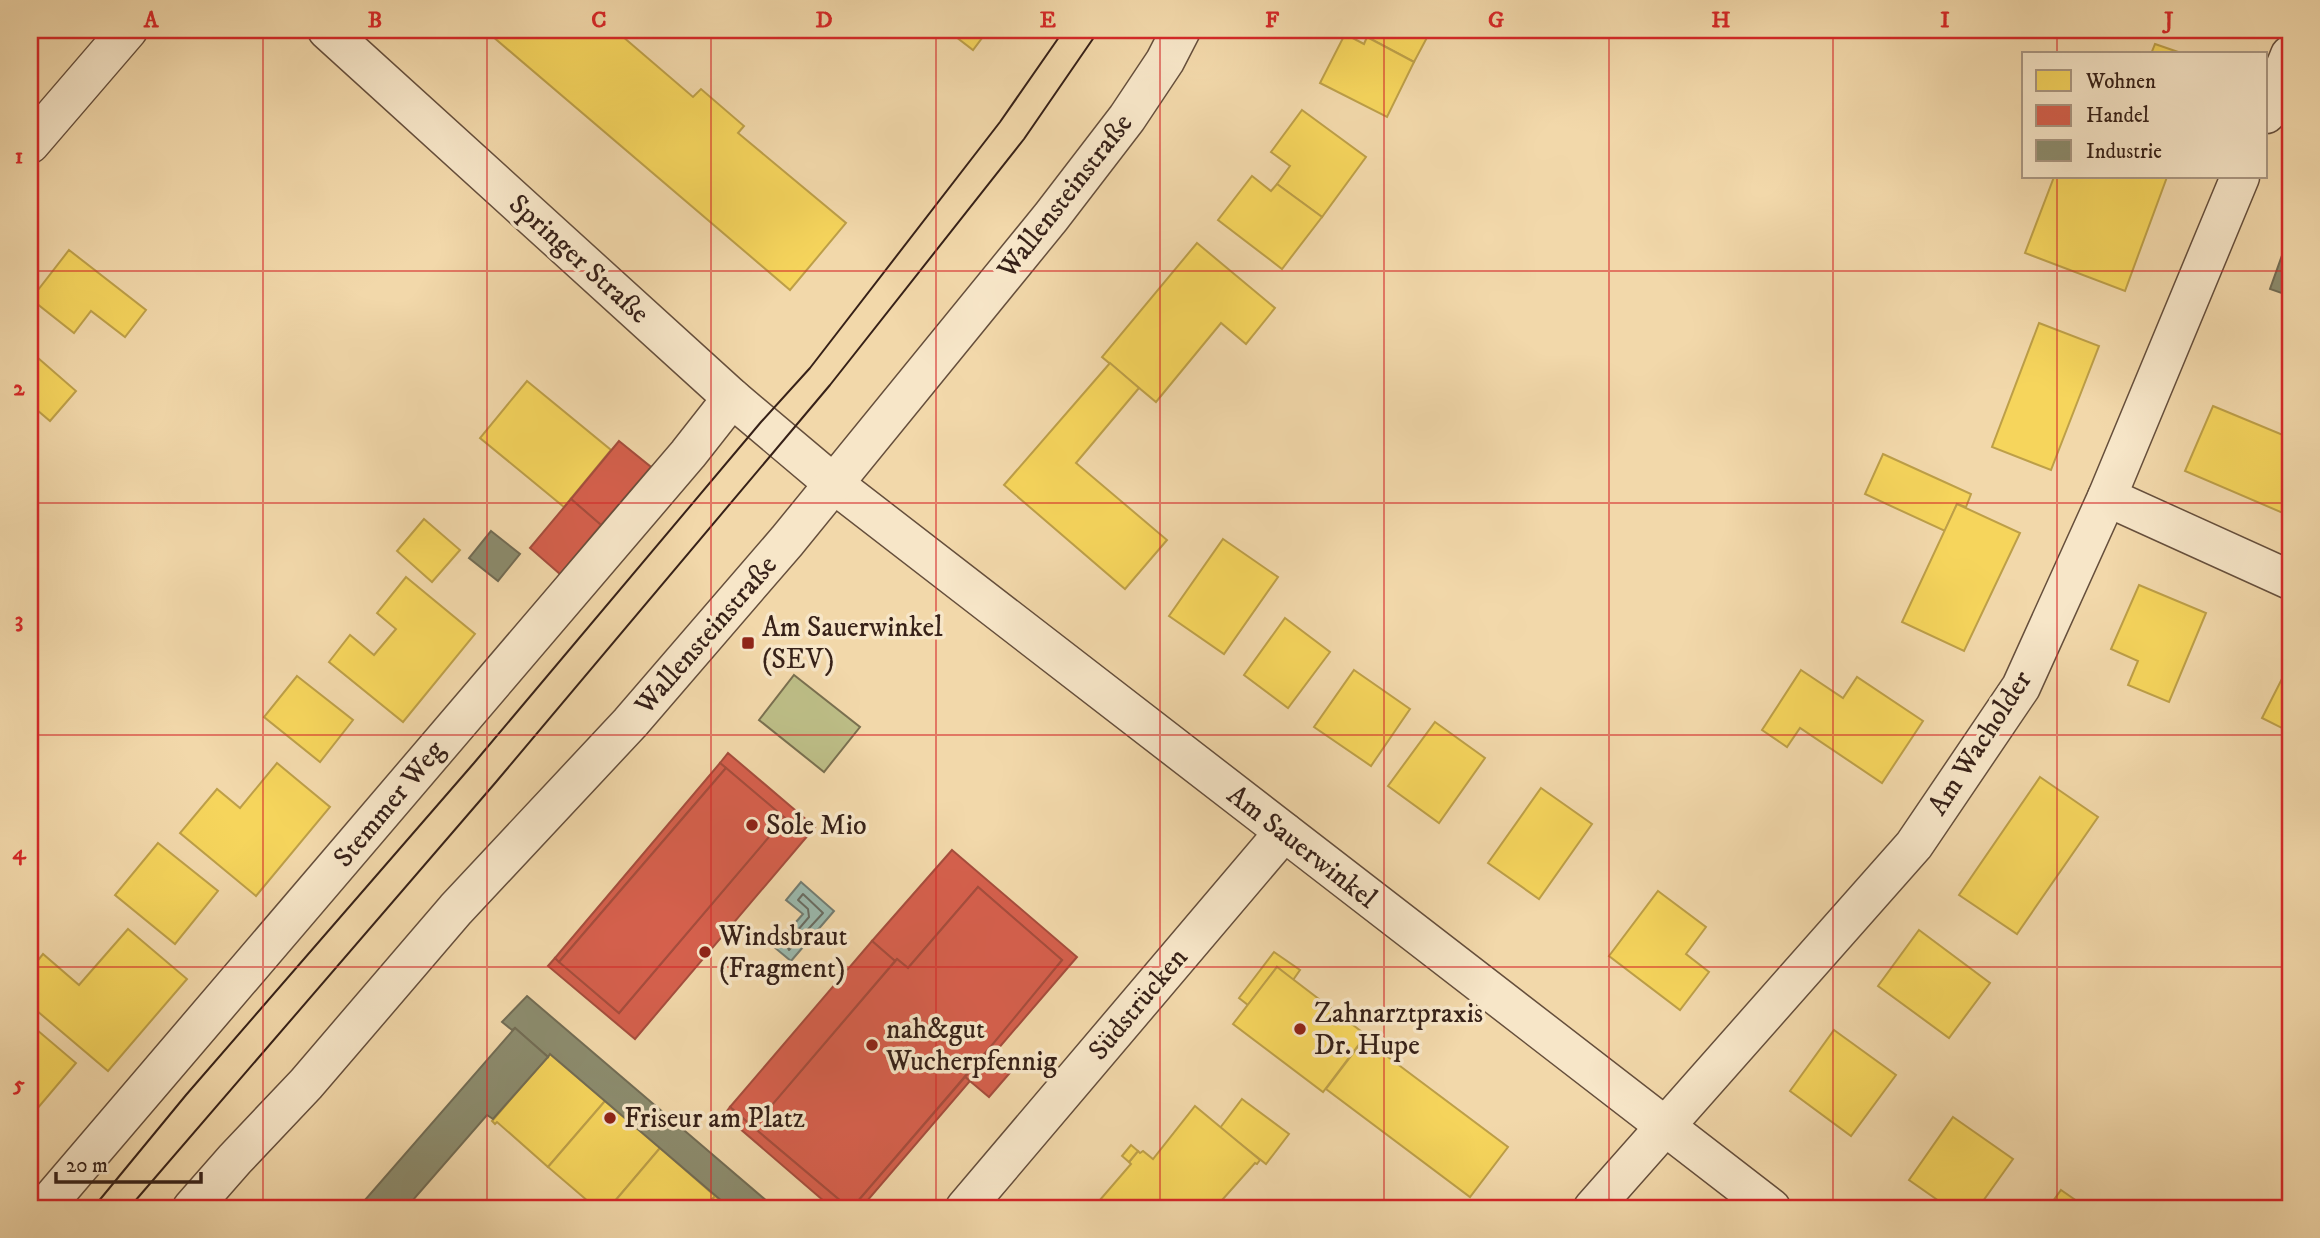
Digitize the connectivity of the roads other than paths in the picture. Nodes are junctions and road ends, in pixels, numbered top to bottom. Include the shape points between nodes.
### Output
1 (128, 30) edge
2 (327, 30) edge
3 (1181, 30) edge
4 (2290, 55) edge
5 (2268, 109) edge
6 (30, 144) edge
7 (2240, 178) edge
8 (732, 398) junction
9 (834, 484) junction
10 (2107, 497) junction
11 (2290, 580) edge
12 (1284, 832) junction
13 (1663, 1126) junction
14 (44, 1208) edge
15 (192, 1208) edge
16 (965, 1208) edge
17 (1593, 1208) edge
18 (1771, 1208) edge

1 - 6 street
2 - 8 street, Springer Straße
3 - 9 street, Wallensteinstraße via 1165,61 1102,151
4 - 5 street
7 - 10 street, Am Wacholder
8 - 9 street, Springer Straße
8 - 14 street, Stemmer Weg
9 - 12 street, Am Sauerwinkel
9 - 15 street, Wallensteinstraße via 630,723 456,909
10 - 11 street
10 - 13 street, Am Wacholder via 2021,687 1914,845
12 - 13 street, Am Sauerwinkel
12 - 16 street, Südstrücken
13 - 17 street
13 - 18 street, Am Sauerwinkel

